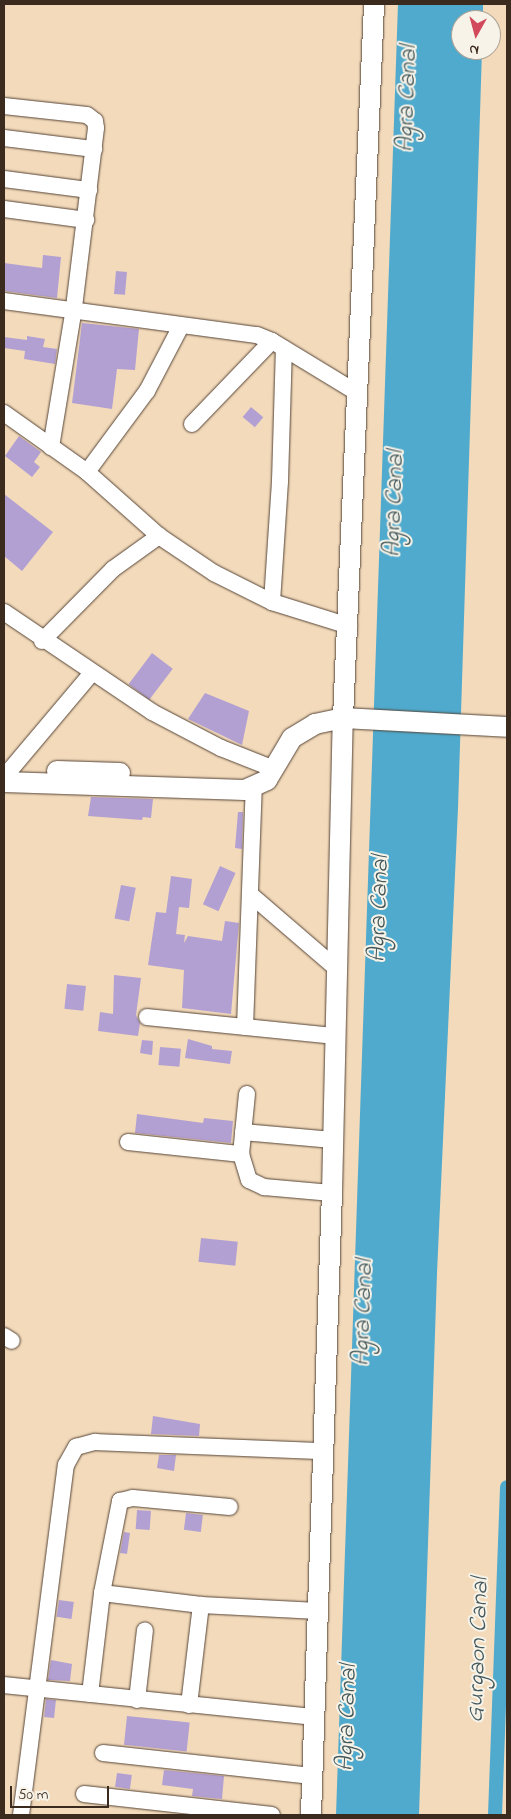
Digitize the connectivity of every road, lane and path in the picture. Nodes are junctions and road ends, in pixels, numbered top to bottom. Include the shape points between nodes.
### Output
1 (374, 4) edge
2 (4, 106) edge
3 (4, 138) edge
4 (94, 149) junction
5 (4, 179) edge
6 (89, 190) junction
7 (4, 209) edge
8 (86, 220) junction
9 (4, 301) edge
10 (74, 308) junction
11 (181, 326) junction
12 (278, 345) junction
13 (360, 394) junction
14 (4, 413) edge
15 (192, 424) dead end
16 (51, 447) junction
17 (87, 472) junction
18 (160, 536) junction
19 (272, 602) junction
20 (4, 612) edge
21 (349, 626) junction
22 (42, 641) junction
23 (91, 674) junction
24 (343, 718) junction
25 (507, 727) edge
26 (274, 769) junction
27 (6, 773) edge
28 (257, 784) junction
29 (252, 895) junction
30 (336, 968) junction
31 (147, 1017) dead end
32 (244, 1027) junction
33 (335, 1036) junction
34 (247, 1094) dead end
35 (243, 1132) junction
36 (333, 1140) junction
37 (128, 1142) dead end
38 (241, 1154) junction
39 (332, 1194) junction
40 (323, 1451) junction
41 (230, 1507) dead end
42 (102, 1593) junction
43 (201, 1604) junction
44 (318, 1611) junction
45 (145, 1630) dead end
46 (4, 1684) edge
47 (38, 1689) junction
48 (90, 1694) junction
49 (137, 1700) junction
50 (188, 1705) junction
51 (314, 1717) junction
52 (103, 1754) dead end
53 (312, 1776) junction
54 (84, 1794) dead end
55 (21, 1815) edge
56 (272, 1815) edge
57 (311, 1815) edge

1 - 13 street
2 - 4 street via 92,118 96,128
3 - 4 street
4 - 6 street
5 - 6 street
6 - 8 street
7 - 8 street
8 - 10 street
9 - 10 street
10 - 11 street
10 - 16 street
11 - 12 street via 249,334
11 - 17 street via 148,391
12 - 13 street
12 - 15 street
12 - 19 street via 280,481
13 - 21 street
14 - 16 street
16 - 17 street
17 - 18 street
18 - 19 street via 214,574
18 - 22 street via 113,569
19 - 21 street
20 - 22 street
21 - 24 street
22 - 23 street
23 - 26 street via 190,733
23 - 27 street
24 - 25 street
24 - 26 street via 315,724 299,732
24 - 30 street
26 - 28 street via 267,780
27 - 28 street via 252,777
28 - 29 street
29 - 30 street
29 - 32 street
30 - 33 street
31 - 32 street
32 - 33 street
33 - 36 street
34 - 35 street
35 - 36 street
35 - 38 street
36 - 39 street
37 - 38 street
38 - 39 street via 244,1171 255,1185
39 - 40 street
40 - 44 street
40 - 47 street via 95,1442 76,1448 66,1465
41 - 42 street via 133,1498 120,1501
42 - 43 street
42 - 48 street
43 - 44 street
43 - 50 street
44 - 51 street
45 - 49 street
46 - 47 street
47 - 48 street
47 - 55 street
48 - 49 street
49 - 50 street
50 - 51 street
51 - 53 street
52 - 53 street
53 - 57 street
54 - 56 street

